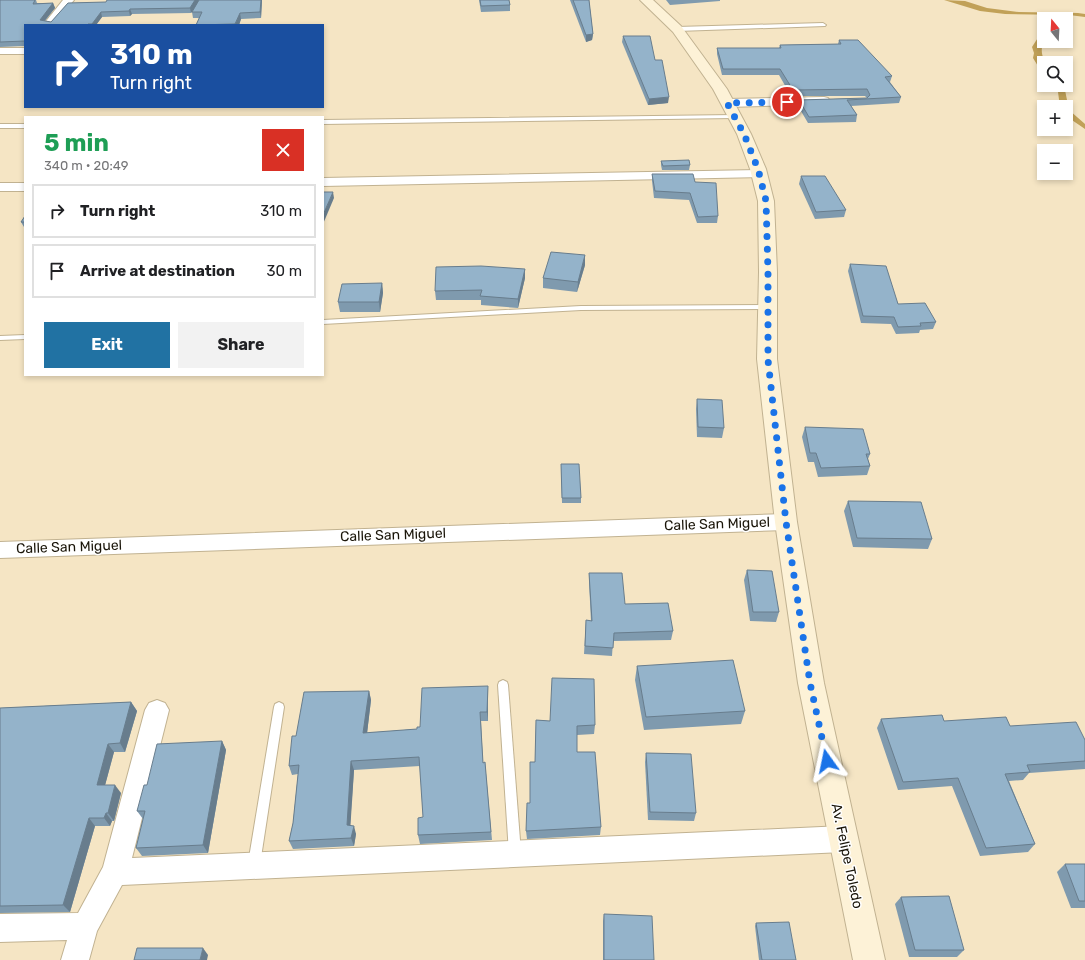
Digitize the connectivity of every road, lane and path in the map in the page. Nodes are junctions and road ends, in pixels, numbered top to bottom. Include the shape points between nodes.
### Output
1 (69, 0) edge
2 (646, 0) edge
3 (49, 24) edge
4 (823, 25) dead end
5 (676, 28) junction
6 (24, 50) edge
7 (0, 51) edge
8 (838, 100) edge
9 (730, 110) junction
10 (324, 122) edge
11 (0, 126) edge
12 (24, 126) edge
13 (759, 174) junction
14 (324, 182) edge
15 (0, 187) edge
16 (24, 187) edge
17 (768, 307) junction
18 (324, 322) edge
19 (24, 337) edge
20 (0, 338) edge
21 (786, 522) junction
22 (0, 550) edge
23 (503, 685) dead end
24 (279, 707) dead end
25 (157, 710) dead end
26 (843, 839) junction
27 (515, 854) junction
28 (253, 866) junction
29 (115, 872) junction
30 (85, 926) junction
31 (0, 928) edge
32 (76, 960) edge
33 (869, 960) edge

1 - 3 street via 63,4
2 - 5 main road, Av. Felipe Toledo
4 - 5 lane
5 - 9 main road, Av. Felipe Toledo via 701,61
6 - 7 street
8 - 9 street
9 - 10 lane
9 - 13 main road, Av. Felipe Toledo via 744,134
11 - 12 lane
13 - 14 street
13 - 17 main road, Av. Felipe Toledo via 766,201
15 - 16 street
17 - 18 lane via 581,308
17 - 21 main road, Av. Felipe Toledo via 768,360
19 - 20 lane
21 - 22 street, Calle San Miguel
21 - 26 main road, Av. Felipe Toledo via 810,683
23 - 27 lane
24 - 28 lane
25 - 29 street
26 - 27 street
26 - 33 main road, Av. Felipe Toledo
27 - 28 street
28 - 29 street
29 - 30 street
30 - 31 street
30 - 32 street

